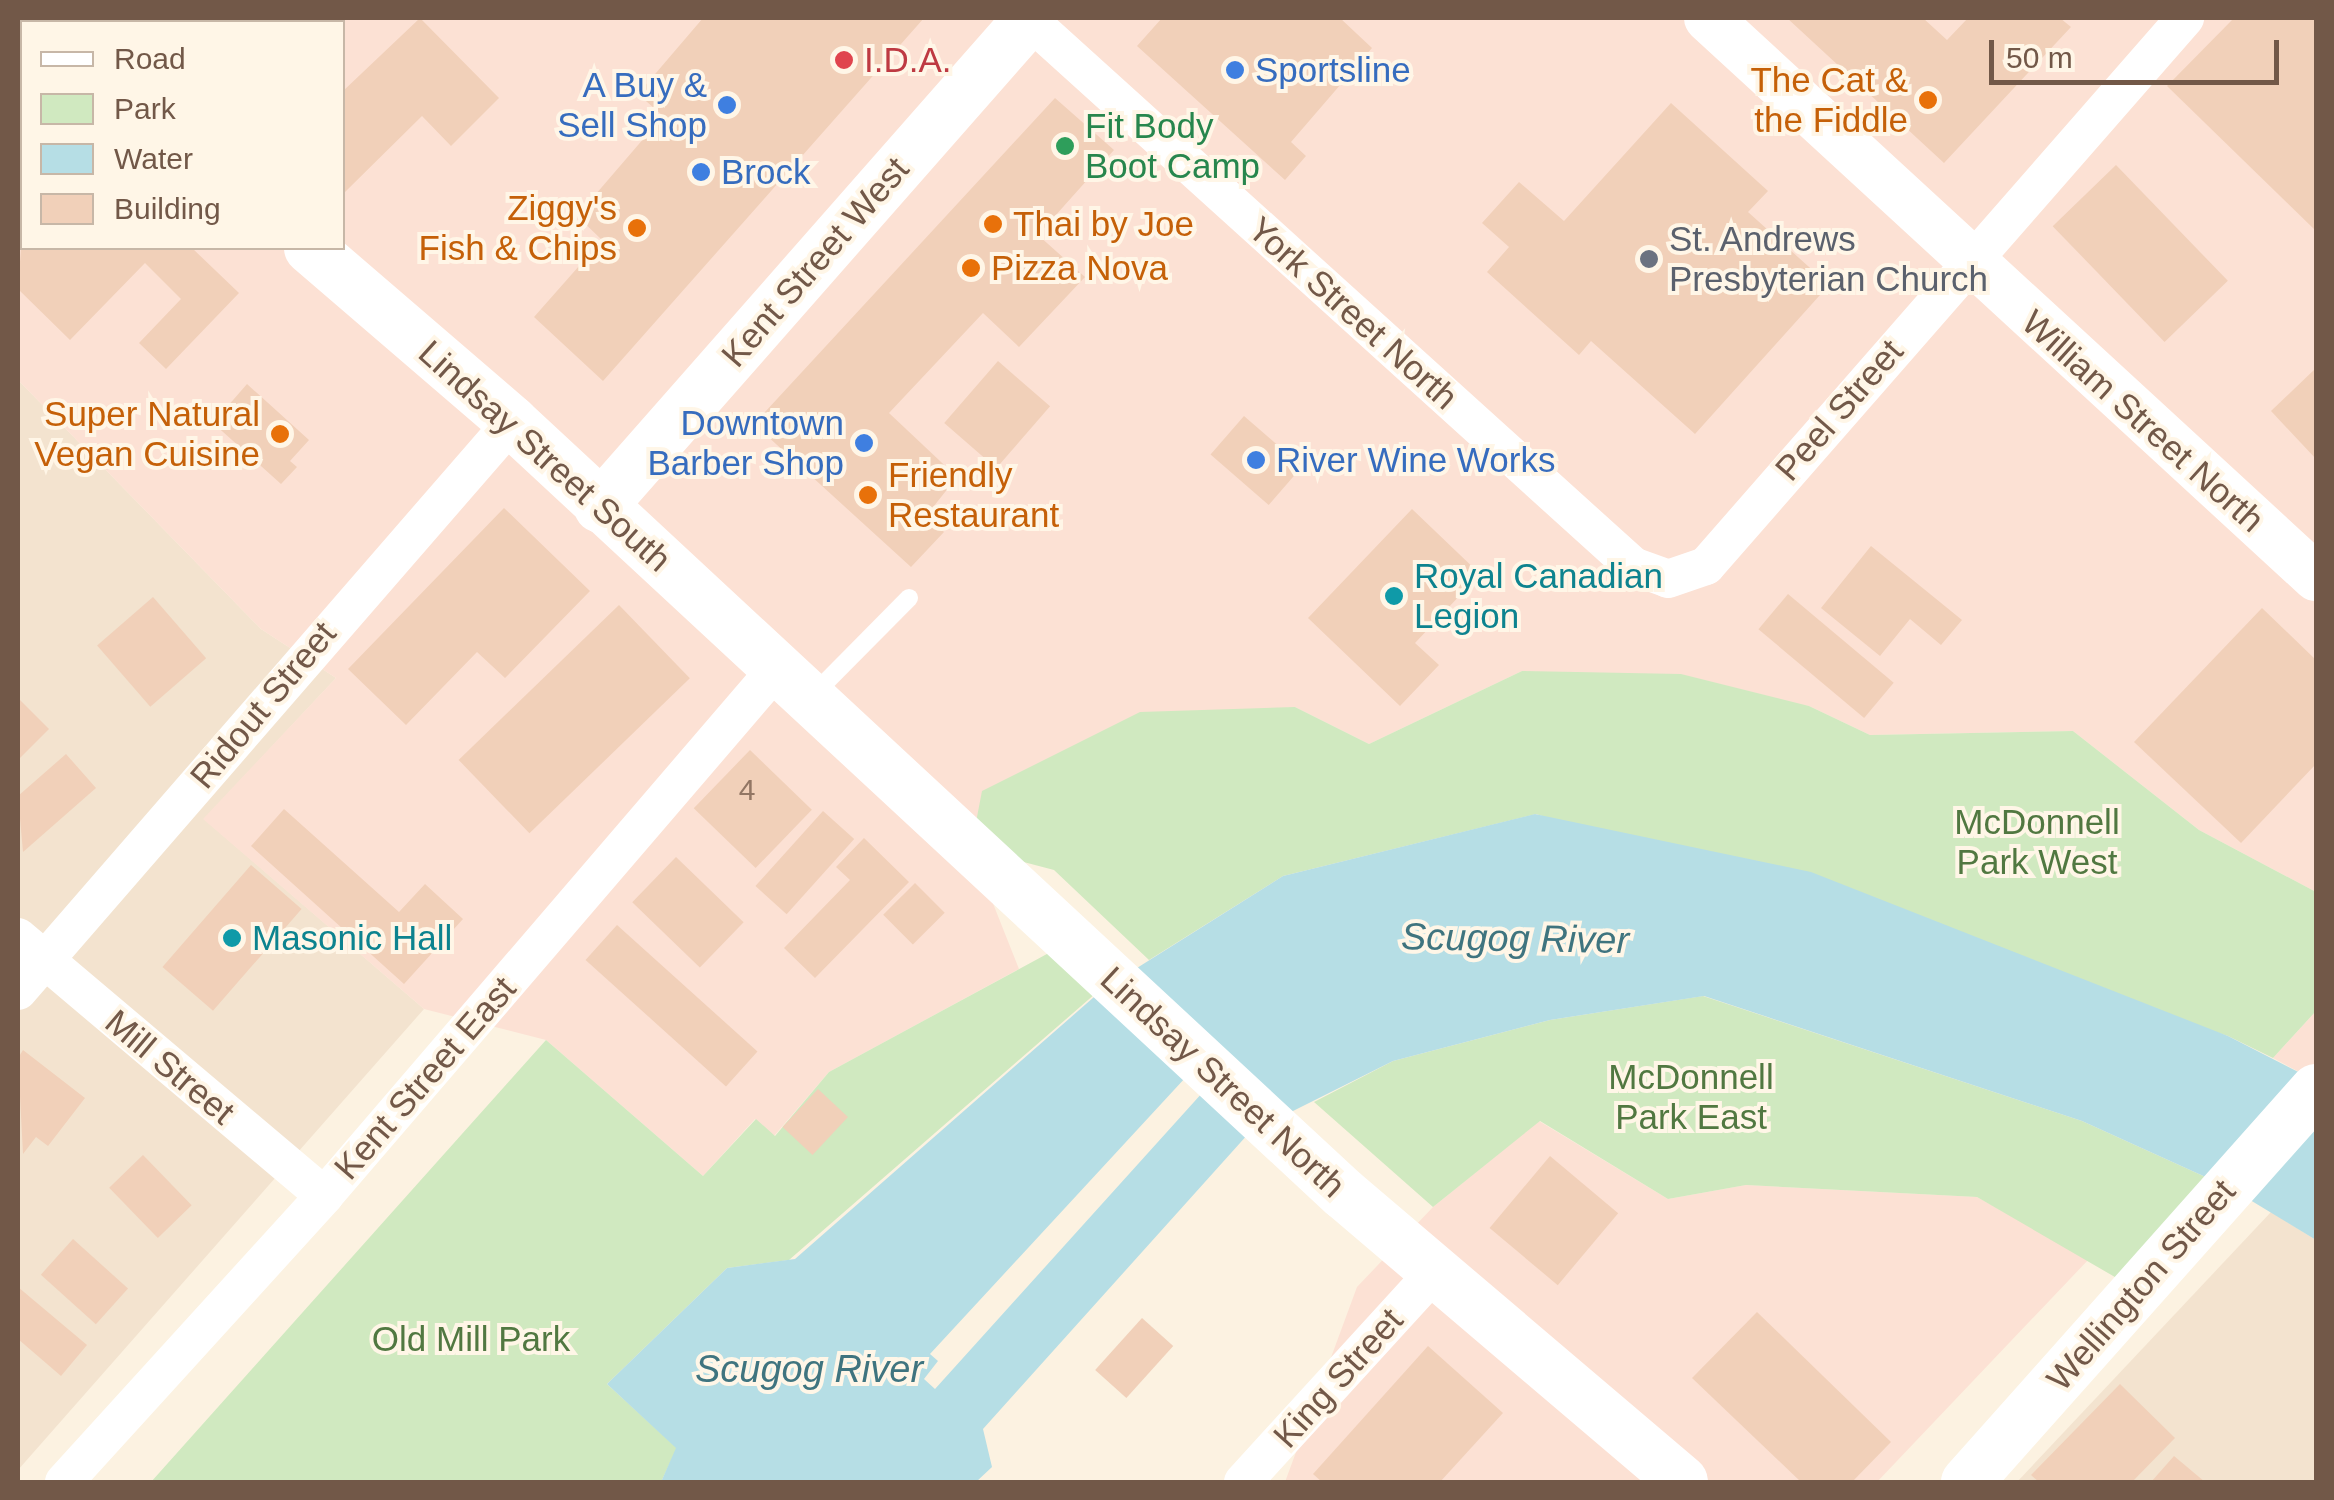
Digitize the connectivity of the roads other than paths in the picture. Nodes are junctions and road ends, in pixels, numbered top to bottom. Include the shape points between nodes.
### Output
1 (1028, 18) edge
2 (1708, 18) edge
3 (2185, 18) edge
4 (312, 250) edge
5 (1966, 262) junction
6 (512, 422) junction
7 (600, 507) junction
8 (1633, 566) joint
9 (2316, 577) edge
10 (909, 598) dead end
11 (795, 682) junction
12 (31, 949) edge
13 (18, 991) edge
14 (2316, 1090) edge
15 (324, 1196) junction
16 (1434, 1273) junction
17 (1619, 1428) junction
18 (64, 1482) edge
19 (1242, 1482) edge
20 (1653, 1482) edge
21 (1682, 1482) edge
22 (1968, 1482) edge

1 - 7 main road, Kent Street West
1 - 8 street, York Street North
2 - 5 street, William Street North
3 - 5 street, Peel Street
4 - 6 main road, Lindsay Street South
5 - 8 street, Peel Street via 1706,566 1668,579
5 - 9 street, William Street North
6 - 7 main road, Lindsay Street South
6 - 12 street, Ridout Street
7 - 11 main road, Lindsay Street South
10 - 11 lane
11 - 15 street, Kent Street East
11 - 16 main road, Lindsay Street North
12 - 13 street, Ridout Street
12 - 15 street, Mill Street
14 - 22 main road, Wellington Street
15 - 18 street, Kent Street East
16 - 17 main road, Lindsay Street North
16 - 19 street, King Street
17 - 20 main road
17 - 21 main road, Lindsay Street North

